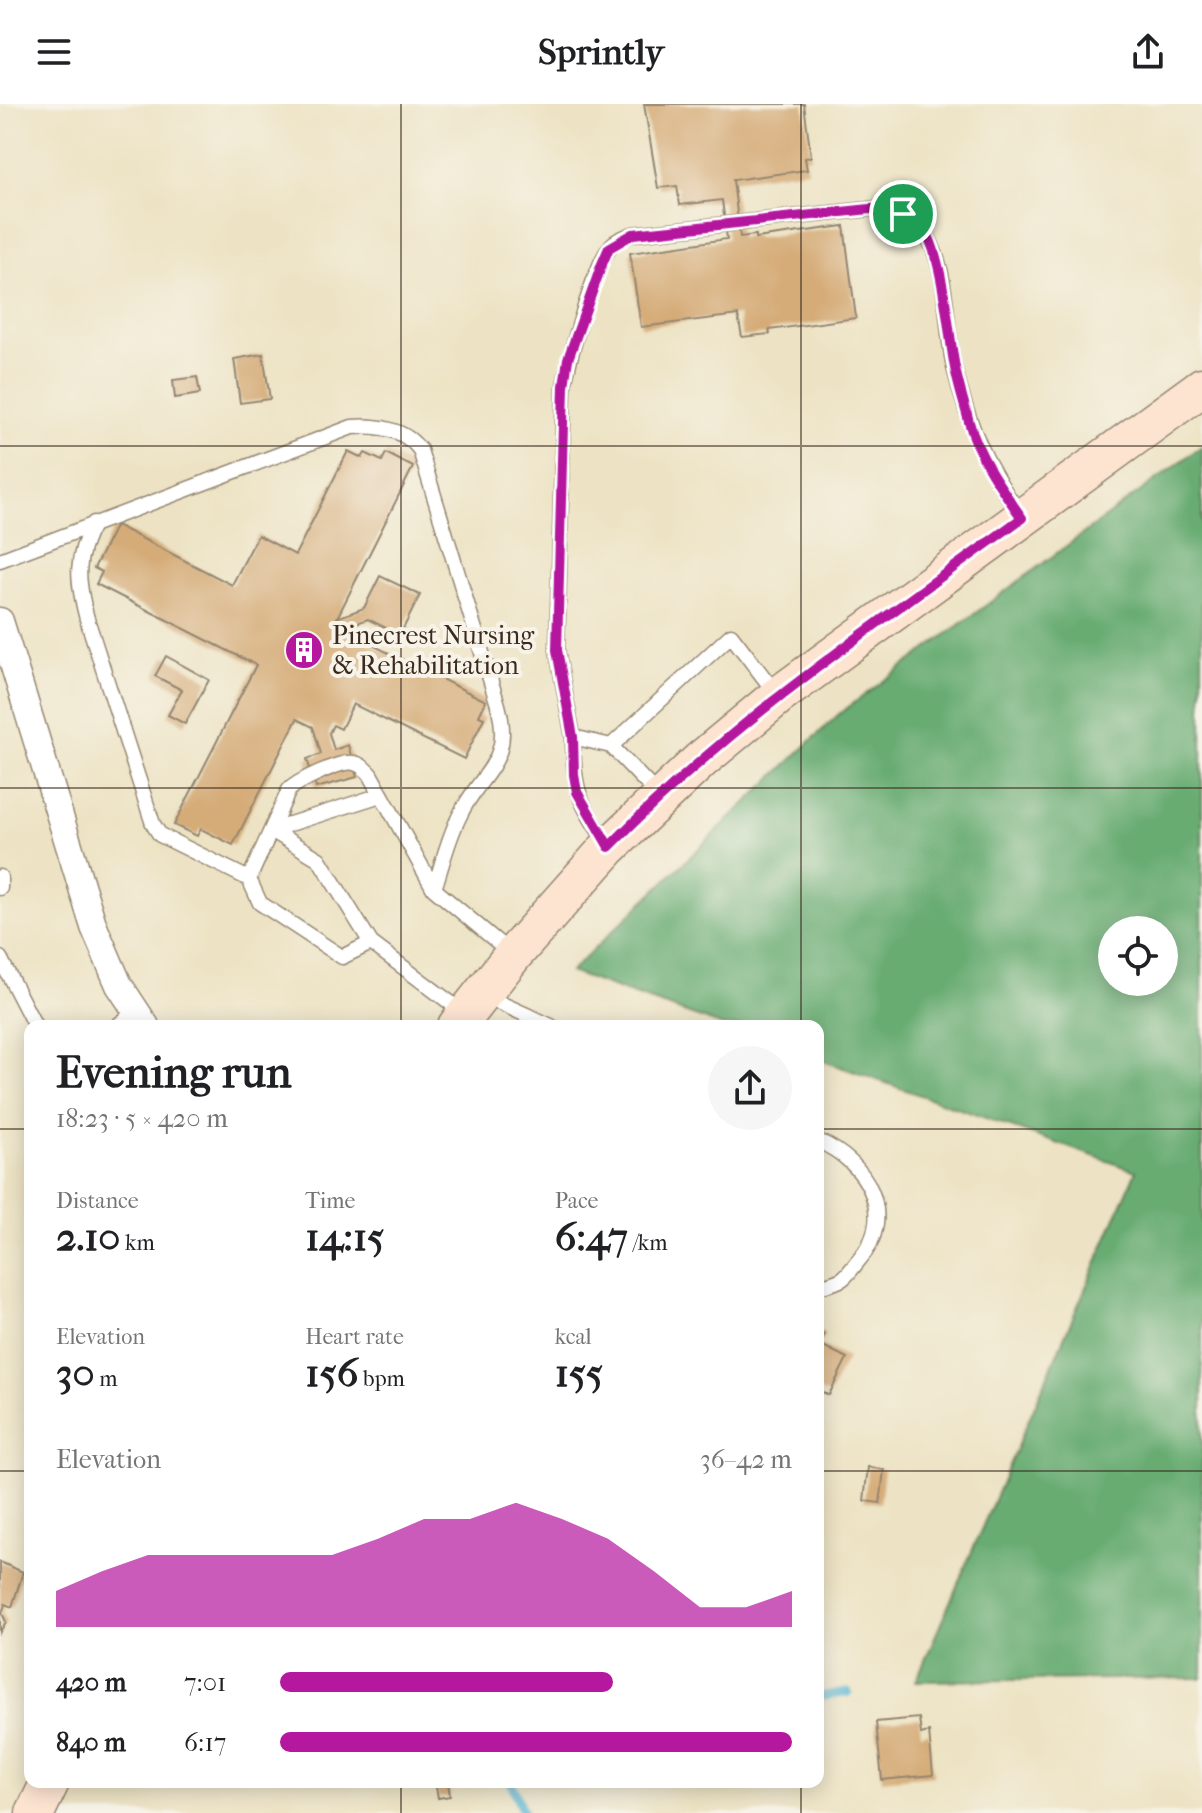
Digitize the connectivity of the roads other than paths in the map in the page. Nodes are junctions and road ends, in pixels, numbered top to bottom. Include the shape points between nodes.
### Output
1 (1202, 387) edge
2 (1022, 518) junction
3 (94, 523) junction
4 (0, 560) edge
5 (0, 621) edge
6 (778, 696) junction
7 (573, 737) junction
8 (611, 746) junction
9 (381, 795) junction
10 (660, 797) junction
11 (271, 830) junction
12 (609, 847) junction
13 (0, 877) edge
14 (249, 879) junction
15 (0, 888) edge
16 (434, 889) junction
17 (371, 943) junction
18 (513, 955) junction
19 (0, 958) edge
20 (468, 1012) edge
21 (32, 1020) edge
22 (133, 1020) edge
23 (515, 1020) edge
24 (824, 1144) edge
25 (824, 1285) edge
26 (47, 1788) edge
27 (35, 1813) edge

1 - 2 main road
2 - 6 main road
2 - 7 lane via 992,474 970,424 954,367 938,264 918,221 870,209 633,234 617,241 602,264 568,359 564,386 557,650
3 - 4 lane
3 - 14 lane via 79,557 79,586 153,824 172,842
3 - 16 lane via 352,427 395,431 415,443 503,732 499,755 459,816
5 - 22 street via 94,927
6 - 8 lane via 731,635
6 - 10 main road
7 - 8 lane
7 - 12 lane via 577,792
8 - 10 lane
9 - 11 lane
9 - 11 lane via 362,766 347,762 295,784
9 - 16 lane
10 - 12 main road
11 - 14 lane
11 - 17 lane via 319,859
12 - 18 main road
13 - 15 lane
14 - 17 lane via 260,903 342,957
16 - 18 lane
17 - 20 lane
18 - 20 main road
19 - 21 lane
20 - 23 lane
24 - 25 lane via 837,1149 867,1181 879,1214 868,1250 843,1278
26 - 27 main road

